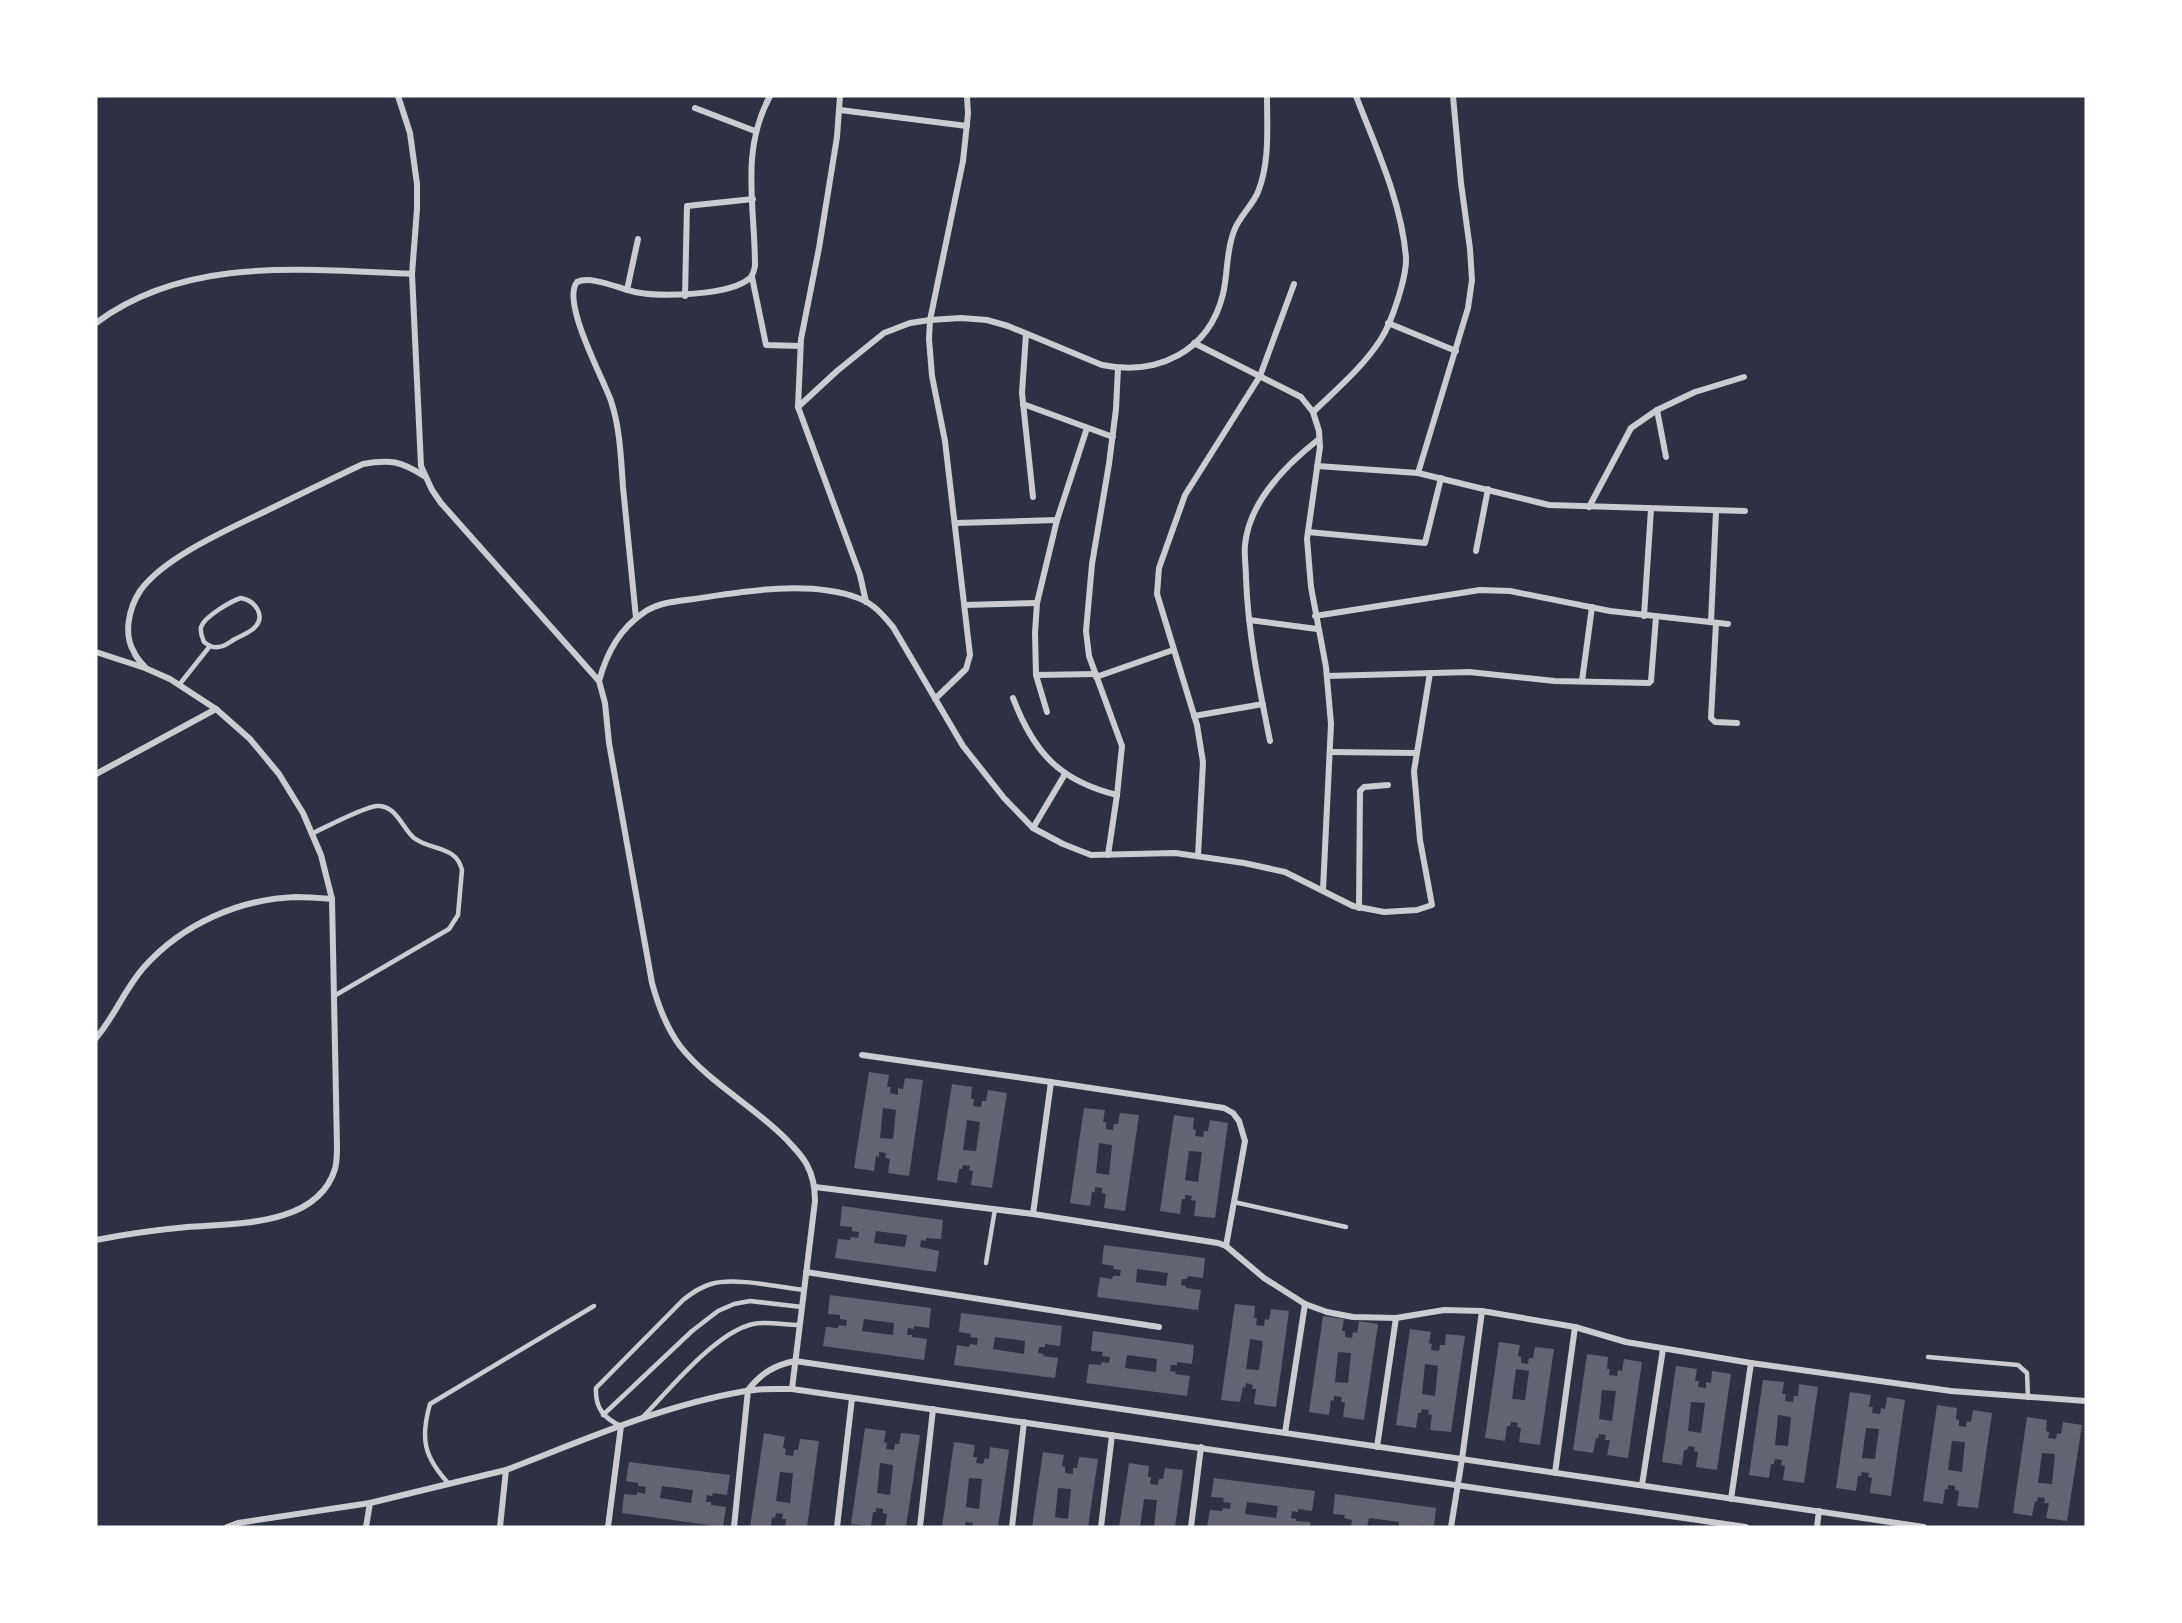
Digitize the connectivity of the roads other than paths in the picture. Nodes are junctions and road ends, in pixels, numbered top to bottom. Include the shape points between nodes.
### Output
1 (398, 96) edge
2 (770, 96) edge
3 (840, 96) edge
4 (967, 96) edge
5 (1268, 96) edge
6 (1356, 96) edge
7 (1453, 96) edge
8 (695, 108) dead end
9 (840, 110) junction
10 (967, 126) junction
11 (755, 131) junction
12 (753, 199) junction
13 (638, 239) dead end
14 (412, 274) junction
15 (752, 277) junction
16 (1294, 284) dead end
17 (627, 290) junction
18 (685, 296) junction
19 (930, 320) junction
20 (96, 323) edge
21 (1388, 323) junction
22 (1026, 334) junction
23 (1194, 343) junction
24 (800, 346) junction
25 (1456, 351) junction
26 (1118, 368) junction
27 (1260, 376) junction
28 (1744, 377) dead end
29 (1023, 404) junction
30 (798, 407) junction
31 (1657, 410) junction
32 (1313, 412) junction
33 (1087, 428) junction
34 (1113, 437) junction
35 (1319, 439) junction
36 (1666, 457) dead end
37 (1317, 466) junction
38 (1418, 473) junction
39 (424, 476) junction
40 (1441, 478) junction
41 (1488, 489) junction
42 (1033, 497) dead end
43 (1589, 507) junction
44 (1651, 509) junction
45 (1716, 511) junction
46 (1745, 511) dead end
47 (1057, 520) junction
48 (956, 523) junction
49 (1308, 532) junction
50 (1476, 551) dead end
51 (866, 602) junction
52 (1037, 603) junction
53 (965, 605) junction
54 (1592, 607) junction
55 (1315, 616) junction
56 (1644, 616) junction
57 (1656, 617) junction
58 (636, 618) junction
59 (1249, 620) junction
60 (1713, 622) junction
61 (1728, 624) dead end
62 (1317, 629) junction
63 (210, 646) junction
64 (1173, 650) junction
65 (96, 652) edge
66 (145, 668) junction
67 (1430, 673) junction
68 (1036, 675) junction
69 (1096, 676) junction
70 (1327, 676) junction
71 (599, 681) junction
72 (1581, 681) junction
73 (179, 685) junction
74 (1014, 698) dead end
75 (935, 699) junction
76 (1263, 704) junction
77 (216, 709) junction
78 (1047, 712) dead end
79 (1194, 716) junction
80 (1737, 723) dead end
81 (1270, 741) dead end
82 (1331, 752) junction
83 (1416, 753) junction
84 (96, 774) edge
85 (1065, 774) junction
86 (1388, 785) dead end
87 (1117, 795) junction
88 (1033, 828) junction
89 (311, 834) junction
90 (1108, 855) junction
91 (1198, 856) junction
92 (1323, 890) junction
93 (332, 899) junction
94 (1359, 908) junction
95 (334, 996) junction
96 (96, 1038) edge
97 (862, 1055) dead end
98 (1051, 1082) junction
99 (815, 1187) junction
100 (1234, 1202) junction
101 (995, 1209) junction
102 (1033, 1214) junction
103 (1346, 1227) dead end
104 (96, 1240) edge
105 (1226, 1246) junction
106 (986, 1263) dead end
107 (806, 1272) junction
108 (804, 1290) junction
109 (1305, 1304) junction
110 (594, 1306) dead end
111 (802, 1307) junction
112 (1482, 1311) junction
113 (1396, 1318) junction
114 (800, 1325) junction
115 (1159, 1327) dead end
116 (1575, 1327) junction
117 (1663, 1349) junction
118 (1928, 1357) dead end
119 (795, 1361) junction
120 (1751, 1363) junction
121 (792, 1389) junction
122 (748, 1390) junction
123 (852, 1398) junction
124 (2028, 1398) junction
125 (2086, 1401) edge
126 (933, 1409) junction
127 (603, 1415) junction
128 (641, 1419) junction
129 (1024, 1422) junction
130 (621, 1426) junction
131 (1285, 1433) junction
132 (1112, 1435) junction
133 (1201, 1447) junction
134 (1377, 1447) junction
135 (1462, 1459) junction
136 (506, 1470) junction
137 (1555, 1473) junction
138 (449, 1484) junction
139 (1459, 1484) junction
140 (1642, 1485) junction
141 (1731, 1499) junction
142 (369, 1503) junction
143 (1819, 1511) junction
144 (238, 1525) edge
145 (227, 1527) edge
146 (366, 1527) edge
147 (500, 1527) edge
148 (608, 1527) edge
149 (734, 1527) edge
150 (837, 1527) edge
151 (920, 1527) edge
152 (1012, 1527) edge
153 (1101, 1527) edge
154 (1191, 1527) edge
155 (1451, 1527) edge
156 (1746, 1527) edge
157 (1817, 1527) edge
158 (1924, 1527) edge

1 - 14 street via 410,133 417,184
2 - 11 street
3 - 9 street
4 - 10 street
5 - 23 street via 1267,156 1258,192 1234,229 1219,307
6 - 21 street via 1399,214 1406,259 1398,301
7 - 25 street via 1472,280
8 - 11 street
9 - 10 street
9 - 24 street
10 - 19 street
11 - 12 street via 751,164
12 - 15 street
12 - 18 street via 687,206
13 - 17 street
14 - 20 street via 301,269 219,274 179,282 141,297
14 - 39 street
15 - 18 street via 729,287
15 - 24 street via 766,345
16 - 27 street
17 - 18 street
17 - 58 street via 586,279 577,282 572,302 615,421
19 - 22 street via 987,320
19 - 30 street via 884,333
19 - 48 street via 933,383
21 - 25 street
21 - 32 street via 1382,338 1357,371
22 - 26 street
22 - 29 street
23 - 26 street via 1159,364
23 - 27 street
24 - 30 street
25 - 38 street
26 - 34 street
27 - 32 street via 1301,397
27 - 64 street via 1185,495 1159,568 1157,594
28 - 31 street via 1695,392
29 - 33 street
29 - 42 street
30 - 51 street via 857,565
31 - 36 street
31 - 43 street via 1631,428
32 - 35 street
33 - 34 street
33 - 47 street
34 - 69 street via 1086,619 1087,645
35 - 37 street
35 - 59 street via 1284,470 1264,496 1252,521 1245,544
37 - 38 street
37 - 49 street
38 - 40 street
39 - 66 street via 406,465 385,460 363,464 189,551 141,590 131,609 128,630 133,651
39 - 71 street via 441,503
40 - 41 street
40 - 49 street via 1425,543
41 - 43 street via 1549,505
41 - 50 street
43 - 44 street
44 - 45 street
44 - 56 street
45 - 46 street
45 - 60 street
47 - 48 street
47 - 52 street
48 - 53 street
49 - 55 street
51 - 58 street via 816,590 764,590 660,604
51 - 75 street via 893,627
52 - 53 street
52 - 68 street
53 - 75 street via 969,660 966,669
54 - 55 street via 1510,591 1480,590
54 - 56 street
54 - 72 street
55 - 62 street
56 - 57 street
57 - 60 street
57 - 72 street via 1651,682
58 - 71 street via 611,646
59 - 62 street
59 - 76 street
60 - 61 street
60 - 80 street via 1711,718 1715,722
62 - 70 street
63 - 63 lane via 218,647 253,629 258,622 256,605 249,599 232,600 204,622 201,635
63 - 73 lane
64 - 69 street
64 - 79 street
65 - 66 street
66 - 73 street
67 - 70 street
67 - 72 street via 1469,672
67 - 83 street
68 - 69 street
68 - 78 street
69 - 87 street via 1122,746
70 - 82 street
71 - 99 street via 658,1004 680,1046 710,1076 772,1125 803,1158
73 - 77 street
74 - 85 street via 1024,727 1036,745
75 - 88 street via 963,746
76 - 79 street
76 - 81 street
77 - 84 street
77 - 89 street via 250,739 279,774
79 - 91 street via 1203,762
82 - 83 street
82 - 92 street
83 - 94 street via 1420,840 1432,905 1384,912
85 - 87 street
85 - 88 street
86 - 94 street via 1364,787 1360,791
87 - 90 street
88 - 90 street via 1091,855
89 - 93 street via 321,855
89 - 95 lane via 372,807 384,807 418,841 451,853 462,870 458,915 449,929
90 - 91 street
91 - 92 street via 1285,872
92 - 94 street
93 - 95 street
93 - 96 street via 262,900 229,909 198,924 145,967
95 - 104 street via 337,1146 335,1167 318,1196 300,1209 272,1219 152,1230
97 - 98 street
98 - 100 street via 1224,1107 1239,1121 1245,1141
98 - 102 street
99 - 101 street
99 - 107 street
100 - 103 lane
100 - 105 street
101 - 102 street
101 - 106 lane
102 - 105 street
105 - 109 street via 1264,1278
107 - 108 street
107 - 115 street
108 - 111 street
108 - 127 lane via 729,1281 696,1290 596,1388 595,1398
109 - 113 street via 1353,1317
109 - 131 street
110 - 138 lane via 430,1404 424,1425 425,1448 434,1468
111 - 114 street
111 - 127 lane via 750,1301 718,1311 704,1319
112 - 113 street via 1444,1310
112 - 116 street
112 - 135 street
113 - 134 street
114 - 119 street
114 - 128 lane via 753,1324 738,1330 711,1349
116 - 117 street
116 - 137 street
117 - 120 street
117 - 140 street
118 - 124 lane via 2018,1365 2027,1372
119 - 121 street
119 - 122 street via 769,1370
119 - 131 street
120 - 124 street
120 - 141 street
121 - 122 street
121 - 123 street
122 - 128 street
122 - 149 street
123 - 126 street
123 - 150 street
124 - 125 street
126 - 129 street
126 - 151 street
127 - 130 lane
128 - 130 street
129 - 132 street
129 - 152 street
130 - 136 street
130 - 148 street
131 - 134 street
132 - 133 street
132 - 153 street
133 - 139 street
133 - 154 street
134 - 135 street
135 - 137 street
135 - 139 street
136 - 138 street
136 - 147 street
137 - 140 street
138 - 142 street
139 - 155 street
139 - 156 street
140 - 141 street
141 - 143 street
142 - 144 street
142 - 146 street
143 - 157 street
143 - 158 street
144 - 145 street

